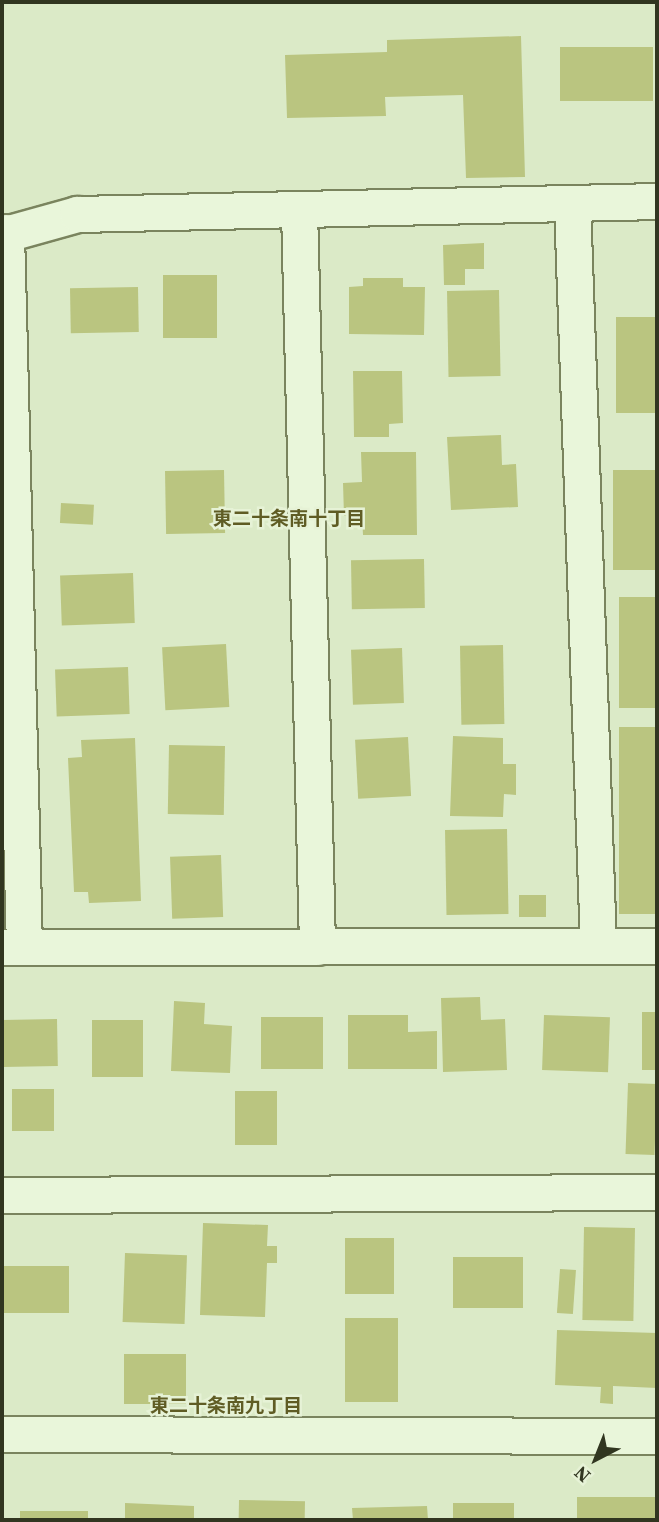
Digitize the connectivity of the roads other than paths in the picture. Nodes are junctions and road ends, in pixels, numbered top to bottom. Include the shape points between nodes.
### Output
1 (657, 201) edge
2 (572, 204) junction
3 (299, 209) junction
4 (4, 234) edge
5 (598, 946) junction
6 (657, 946) edge
7 (13, 947) edge
8 (317, 947) junction
9 (657, 1192) edge
10 (2, 1195) edge
11 (2, 1434) edge
12 (657, 1436) edge

1 - 2 street
2 - 3 street
2 - 5 street
3 - 4 street via 76,214
3 - 8 street
4 - 7 street
5 - 6 street
5 - 8 street
7 - 8 street
9 - 10 street
11 - 12 street

